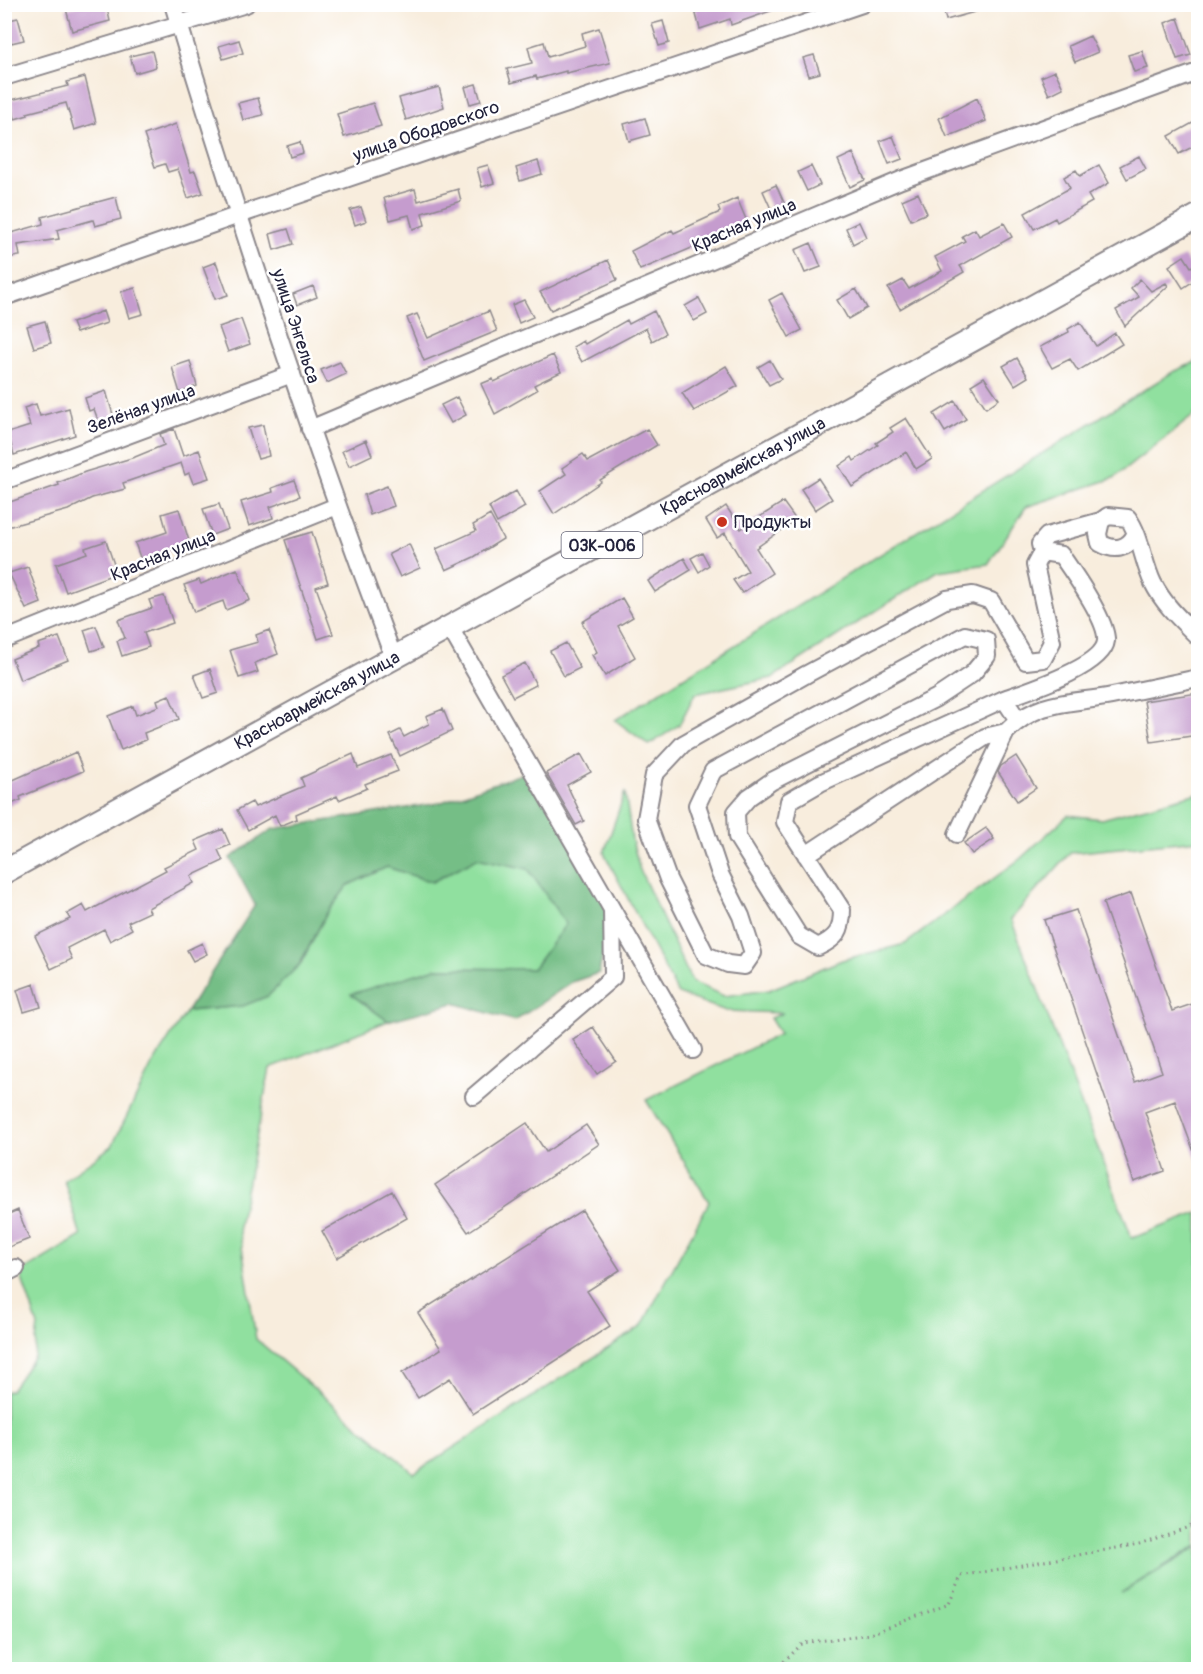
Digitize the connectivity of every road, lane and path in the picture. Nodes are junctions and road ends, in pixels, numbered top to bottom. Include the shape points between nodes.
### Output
1 (174, 4) edge
2 (246, 4) edge
3 (862, 4) edge
4 (180, 26) junction
5 (1198, 72) edge
6 (4, 77) edge
7 (239, 215) junction
8 (1198, 216) edge
9 (4, 297) edge
10 (292, 374) junction
11 (310, 429) junction
12 (4, 481) edge
13 (337, 506) junction
14 (1101, 521) junction
15 (1135, 535) junction
16 (1042, 552) junction
17 (450, 628) junction
18 (1198, 637) edge
19 (4, 640) edge
20 (393, 656) junction
21 (1198, 678) edge
22 (1004, 699) junction
23 (1012, 726) junction
24 (957, 834) dead end
25 (806, 855) junction
26 (4, 872) edge
27 (612, 909) junction
28 (693, 1050) dead end
29 (474, 1095) dead end
30 (1198, 1524) edge
31 (775, 1670) edge

1 - 4 street, улица Энгельса
2 - 4 street
3 - 7 street, улица Ободовского
4 - 6 street
4 - 7 street, улица Энгельса
5 - 11 street, Красная улица via 901,180
7 - 9 street, улица Ободовского
7 - 10 street, улица Энгельса
8 - 17 main road, Красноармейская улица / 03К-006
10 - 11 street, улица Энгельса
10 - 12 street, Зелёная улица
11 - 13 street, улица Энгельса
13 - 19 street, Красная улица
13 - 20 street, улица Энгельса
14 - 15 street via 1108,516 1128,518
14 - 15 street via 1100,543 1107,547 1119,549
14 - 16 street via 1047,536 1040,544
15 - 18 street via 1153,584 1171,610
16 - 22 street via 1062,555 1100,619 1106,640 1100,654 1064,675
16 - 25 street via 1035,565 1052,642 1043,659 1026,661 991,601 973,595 947,599 683,744 654,775 646,819 678,900 706,955 744,966 753,953 697,805 713,771 965,635 986,640 987,656 972,674 936,698 772,781 736,812 737,837 799,936 818,947 835,939 842,927 842,910
17 - 20 main road, Красноармейская улица / 03К-006
17 - 27 street
20 - 26 main road, Красноармейская улица / 03К-006
21 - 23 street via 1051,704
22 - 23 street
22 - 25 street via 789,801 785,822
23 - 24 street
23 - 25 street via 985,737
27 - 28 street
27 - 29 street via 613,977
30 - 31 path via 1139,1544 961,1576 950,1604 870,1634 803,1643

